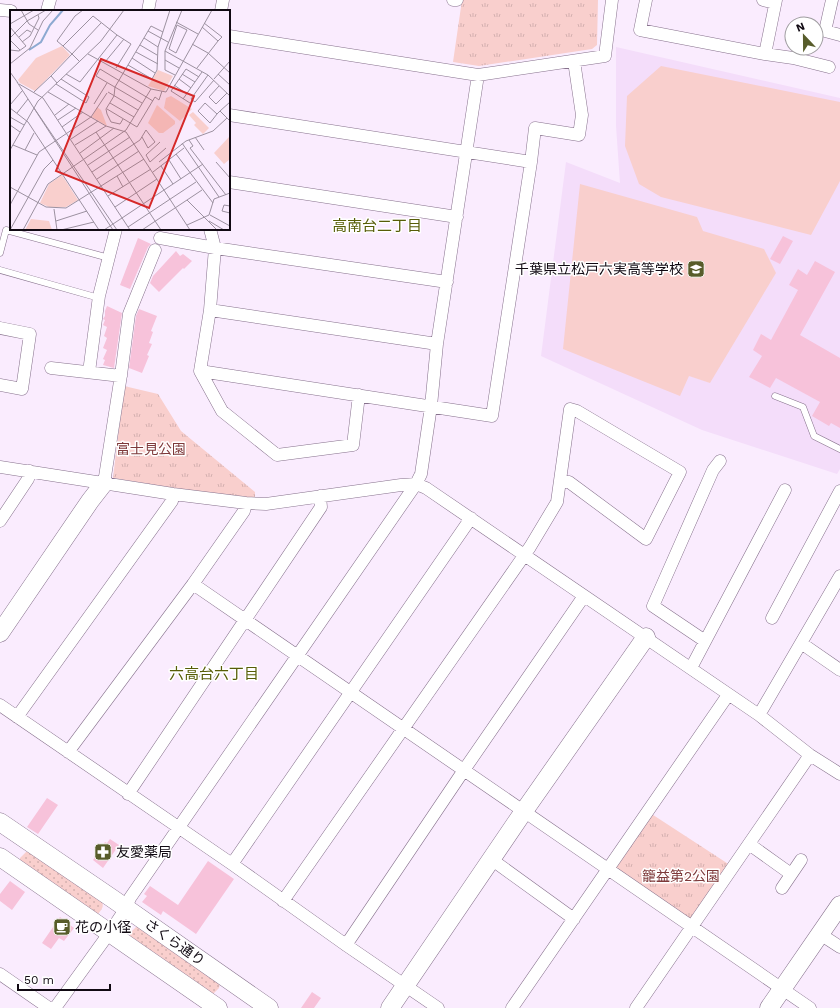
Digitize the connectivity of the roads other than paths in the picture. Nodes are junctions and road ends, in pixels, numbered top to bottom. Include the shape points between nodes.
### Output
1 (50, 0) edge
2 (150, 0) edge
3 (223, 0) edge
4 (453, 0) edge
5 (456, 0) edge
6 (612, 0) edge
7 (646, 0) edge
8 (763, 0) edge
9 (832, 0) edge
10 (776, 1) edge
11 (0, 10) edge
12 (47, 10) edge
13 (148, 10) edge
14 (221, 10) edge
15 (10, 11) edge
16 (840, 35) edge
17 (230, 36) edge
18 (765, 54) junction
19 (574, 61) junction
20 (829, 67) dead end
21 (478, 75) junction
22 (230, 115) edge
23 (466, 152) junction
24 (531, 162) junction
25 (230, 182) edge
26 (457, 217) junction
27 (116, 230) edge
28 (210, 230) edge
29 (160, 238) dead end
30 (215, 248) junction
31 (155, 250) dead end
32 (0, 253) edge
33 (109, 258) junction
34 (0, 270) edge
35 (447, 282) junction
36 (99, 298) junction
37 (210, 310) junction
38 (0, 328) edge
39 (438, 344) junction
40 (51, 368) dead end
41 (200, 371) junction
42 (89, 372) junction
43 (121, 376) junction
44 (0, 385) edge
45 (358, 395) junction
46 (775, 396) dead end
47 (431, 406) junction
48 (840, 449) edge
49 (720, 461) dead end
50 (0, 467) edge
51 (30, 471) junction
52 (560, 481) junction
53 (104, 483) junction
54 (416, 484) junction
55 (785, 490) dead end
56 (840, 491) edge
57 (174, 494) junction
58 (320, 496) junction
59 (246, 504) junction
60 (471, 518) junction
61 (0, 521) edge
62 (524, 554) junction
63 (840, 576) edge
64 (193, 584) junction
65 (584, 596) junction
66 (772, 618) dead end
67 (245, 619) junction
68 (0, 633) edge
69 (646, 637) junction
70 (705, 641) junction
71 (801, 643) junction
72 (298, 656) junction
73 (691, 668) junction
74 (840, 670) edge
75 (352, 693) junction
76 (728, 695) junction
77 (0, 705) edge
78 (759, 715) junction
79 (17, 716) junction
80 (404, 728) junction
81 (68, 752) junction
82 (810, 755) junction
83 (464, 770) junction
84 (840, 774) edge
85 (128, 794) junction
86 (524, 811) junction
87 (0, 822) edge
88 (179, 829) junction
89 (749, 844) junction
90 (0, 857) edge
91 (491, 859) junction
92 (801, 860) dead end
93 (232, 864) junction
94 (608, 869) junction
95 (791, 874) junction
96 (782, 888) dead end
97 (284, 901) junction
98 (840, 906) edge
99 (126, 908) junction
100 (574, 918) junction
101 (692, 926) junction
102 (110, 932) junction
103 (820, 934) junction
104 (346, 945) junction
105 (840, 946) edge
106 (0, 974) edge
107 (405, 986) junction
108 (782, 989) junction
109 (49, 1008) edge
110 (55, 1008) edge
111 (218, 1008) edge
112 (269, 1008) edge
113 (390, 1008) edge
114 (438, 1008) edge
115 (512, 1008) edge
116 (636, 1008) edge
117 (769, 1008) edge
118 (810, 1008) edge

1 - 12 street
2 - 13 street
3 - 14 street
4 - 5 street
6 - 19 street via 605,56
7 - 18 street via 640,30
8 - 10 street
9 - 16 street via 825,31
10 - 18 street
11 - 15 street
17 - 21 street
18 - 20 street
19 - 21 street
19 - 24 street via 582,115 579,135 535,128
21 - 23 street
22 - 23 street
23 - 24 street
23 - 26 street
24 - 47 street via 492,416
25 - 26 street
26 - 35 street
27 - 33 street
28 - 30 street
29 - 30 street
30 - 35 street
30 - 37 street
31 - 43 street via 128,314
32 - 33 lane via 6,230
33 - 36 street
34 - 36 lane
35 - 39 street
36 - 42 street
37 - 39 street
37 - 41 street
38 - 44 street via 30,334 22,389
39 - 47 street
40 - 42 street
41 - 45 street
41 - 45 street via 222,411 277,455 353,445
42 - 43 street
43 - 53 street
45 - 47 street
46 - 48 lane via 803,407 814,436
47 - 54 street via 421,474
49 - 70 street via 713,470 653,606
50 - 51 street
51 - 53 street
51 - 61 street via 28,479
52 - 52 street via 569,482 646,539 680,472 570,409
52 - 62 street via 557,502
53 - 57 street
53 - 68 street
54 - 58 street
54 - 60 street
54 - 72 street
55 - 70 street
56 - 66 street
57 - 59 street
57 - 79 street via 172,501
58 - 59 street via 266,504
58 - 67 street via 321,507
59 - 64 street via 244,511
60 - 62 street
60 - 75 street
62 - 65 street
62 - 80 street
63 - 71 street
64 - 67 street
64 - 81 street
65 - 69 street
65 - 83 street
67 - 72 street
67 - 85 street
69 - 73 street
69 - 86 street
70 - 73 street
71 - 74 street
71 - 78 street
72 - 75 street
72 - 88 street
73 - 76 street
75 - 80 street
75 - 93 street
76 - 78 street
76 - 94 street
77 - 79 street
78 - 82 street
79 - 81 street
80 - 83 street
80 - 97 street
81 - 85 street
82 - 84 street
82 - 89 street
83 - 86 street
83 - 104 street
85 - 88 street
86 - 91 street
86 - 94 street
87 - 99 street, さくら通り
88 - 93 street
88 - 99 street via 130,898
89 - 95 street
89 - 101 street
90 - 102 street, さくら通り
91 - 100 street
91 - 107 street
92 - 95 street
93 - 97 street
94 - 100 street
94 - 101 street
95 - 96 street
97 - 104 street
98 - 103 street
99 - 102 street
99 - 112 street, さくら通り
100 - 115 street
101 - 108 street
101 - 116 street
102 - 110 street
102 - 111 street, さくら通り
103 - 105 street
103 - 108 street
104 - 107 street
106 - 109 street
107 - 113 street
107 - 114 street
108 - 117 street
108 - 118 street

